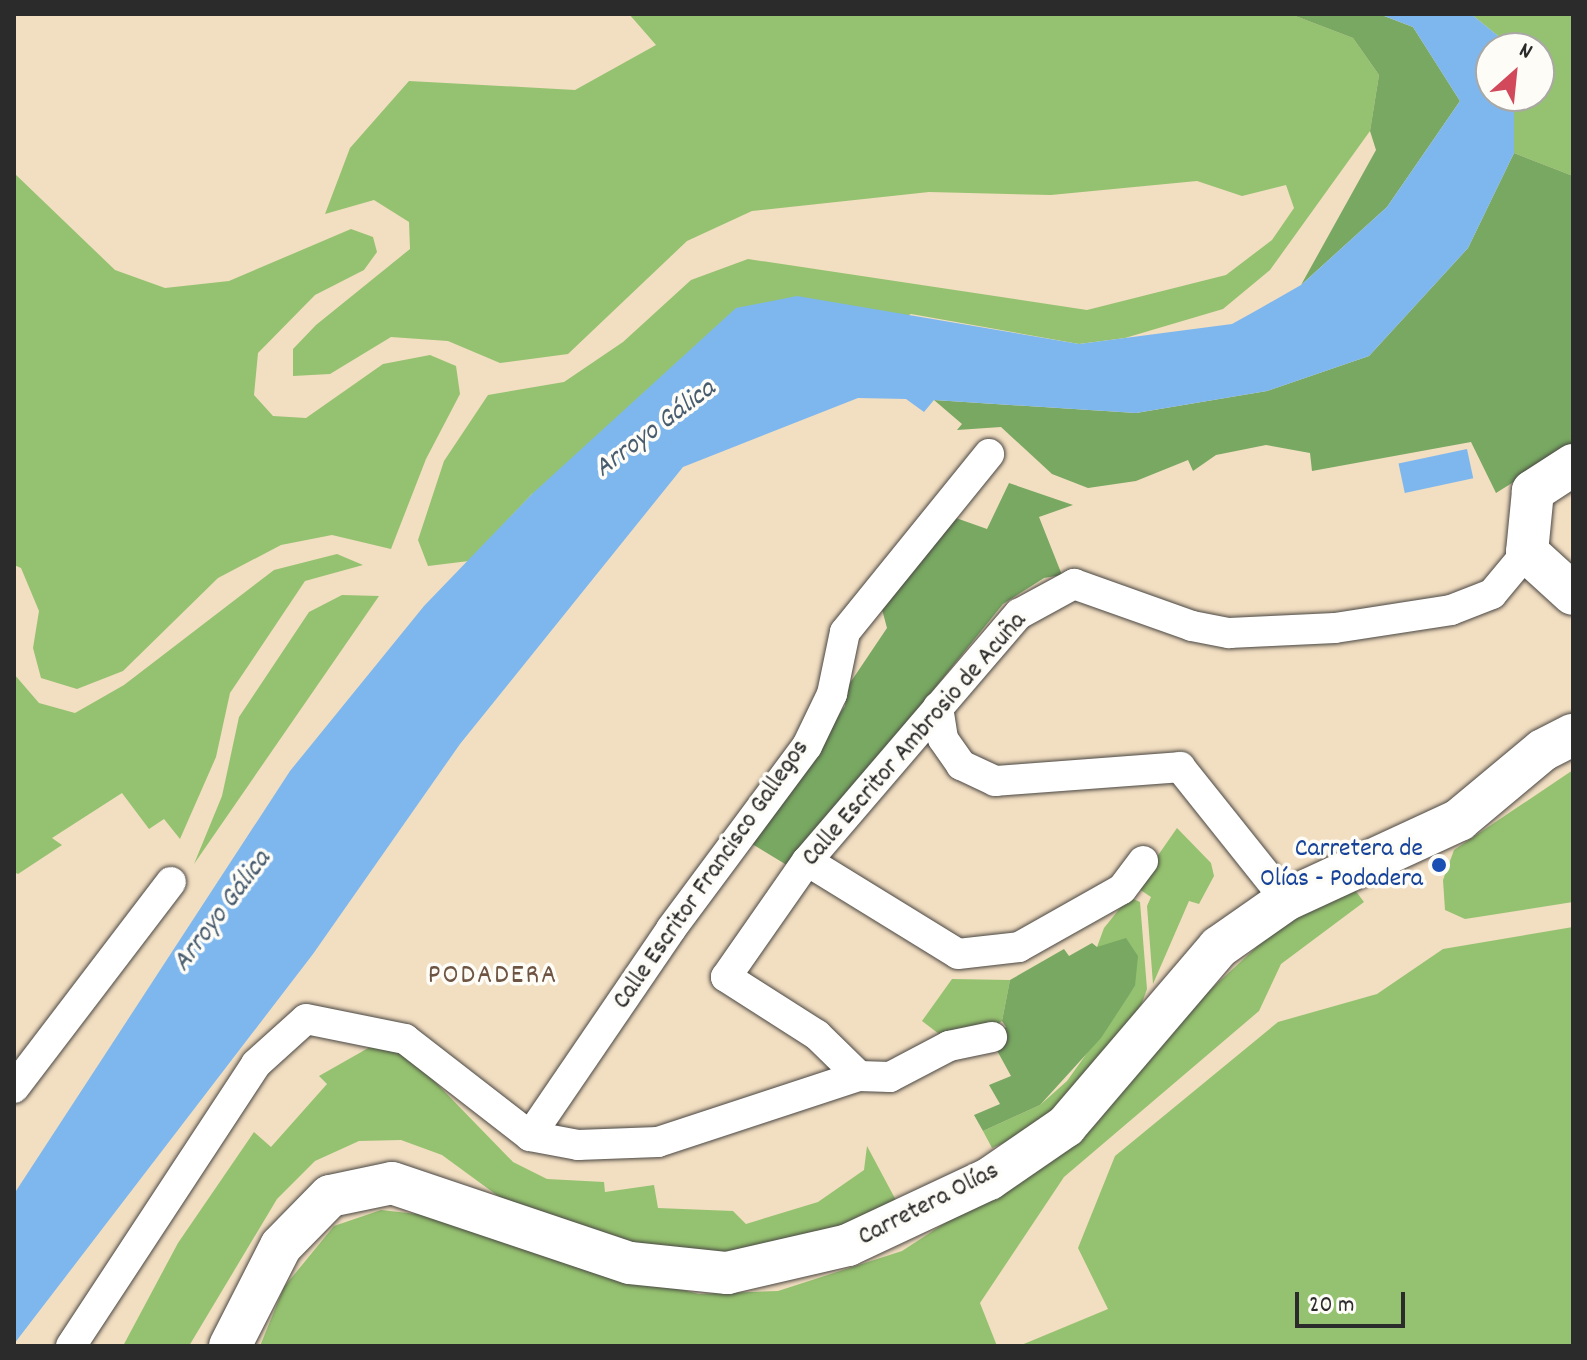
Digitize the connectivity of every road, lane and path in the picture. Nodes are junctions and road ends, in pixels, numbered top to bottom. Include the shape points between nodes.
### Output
1 (989, 454) dead end
2 (1573, 465) edge
3 (1527, 552) junction
4 (1573, 594) edge
5 (938, 707) junction
6 (1573, 735) edge
7 (807, 861) junction
8 (1143, 861) dead end
9 (171, 882) dead end
10 (1286, 900) junction
11 (992, 1037) dead end
12 (859, 1076) junction
13 (14, 1088) edge
14 (530, 1136) junction
15 (107, 1289) junction
16 (71, 1346) edge
17 (91, 1346) edge
18 (230, 1346) edge

1 - 14 street, Calle Escritor Francisco Gallegos via 845,632 832,694 807,746 671,929
2 - 3 main road via 1533,491
3 - 4 main road
3 - 5 street, Calle Escritor Ambrosio de Acuña via 1492,594 1451,610 1335,628 1229,633 1192,626 1074,584 1019,614
5 - 7 street, Calle Escritor Ambrosio de Acuña
5 - 10 street via 943,739 961,765 995,781 1180,767
6 - 10 main road, Carretera Olías via 1543,750 1459,820
7 - 8 street via 958,954 1019,947 1122,889
7 - 12 street, Calle Escritor Ambrosio de Acuña via 726,977 817,1035
9 - 13 street
10 - 18 main road, Carretera Olías via 1219,947 1066,1126 989,1179 848,1245 727,1273 630,1263 392,1183 330,1196 281,1246
11 - 12 street via 949,1046 890,1077
12 - 14 street via 658,1142 578,1145
14 - 15 street via 405,1039 306,1019 256,1064
15 - 16 street
15 - 17 street

